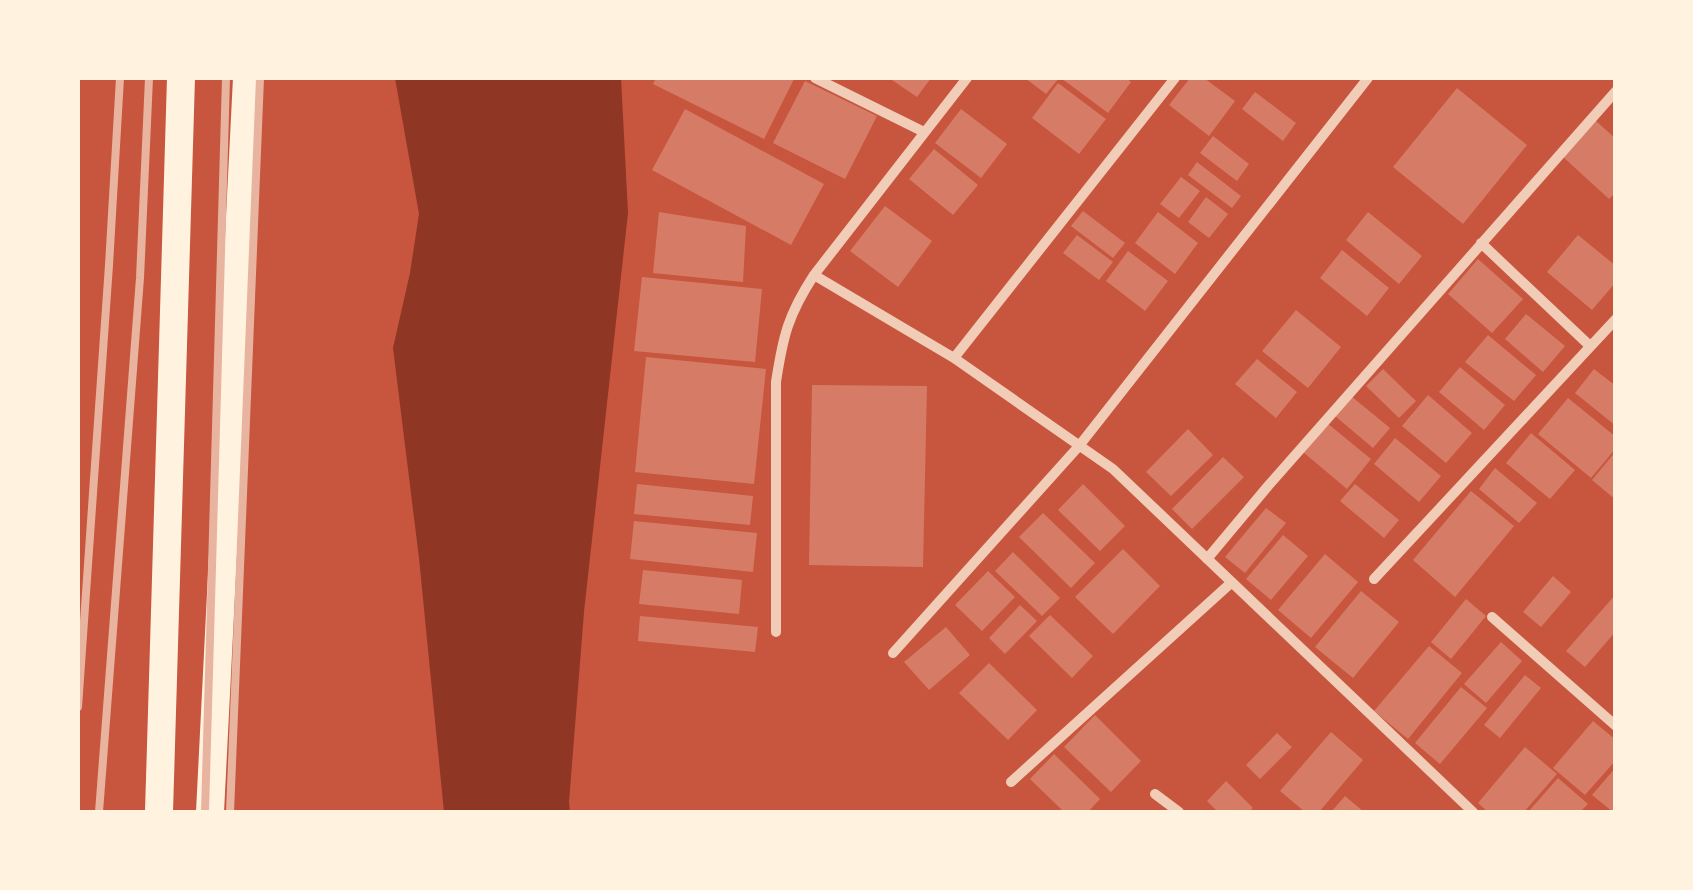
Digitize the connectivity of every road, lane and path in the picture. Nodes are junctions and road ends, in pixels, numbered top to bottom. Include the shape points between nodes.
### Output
1 (181, 78) edge
2 (247, 78) edge
3 (815, 78) edge
4 (966, 78) edge
5 (1175, 78) edge
6 (1368, 78) edge
7 (1616, 91) edge
8 (924, 132) junction
9 (1481, 243) junction
10 (814, 275) junction
11 (1616, 319) edge
12 (1590, 346) junction
13 (954, 358) junction
14 (1079, 446) junction
15 (1208, 559) junction
16 (1374, 579) dead end
17 (1232, 582) junction
18 (1492, 617) dead end
19 (776, 632) dead end
20 (893, 652) dead end
21 (1616, 726) edge
22 (1011, 782) dead end
23 (1155, 794) dead end
24 (159, 812) edge
25 (210, 812) edge
26 (1179, 812) edge
27 (1473, 812) edge

1 - 24 highway
2 - 25 highway
3 - 8 street
4 - 8 street
5 - 13 street
6 - 14 street
7 - 9 street
8 - 10 street
9 - 12 street
9 - 15 street
10 - 13 street
10 - 19 street via 794,306 776,382
11 - 12 street
12 - 16 street
13 - 14 street
14 - 15 street via 1113,469
14 - 20 street
15 - 17 street
17 - 22 street
17 - 27 street
18 - 21 street
23 - 26 street

